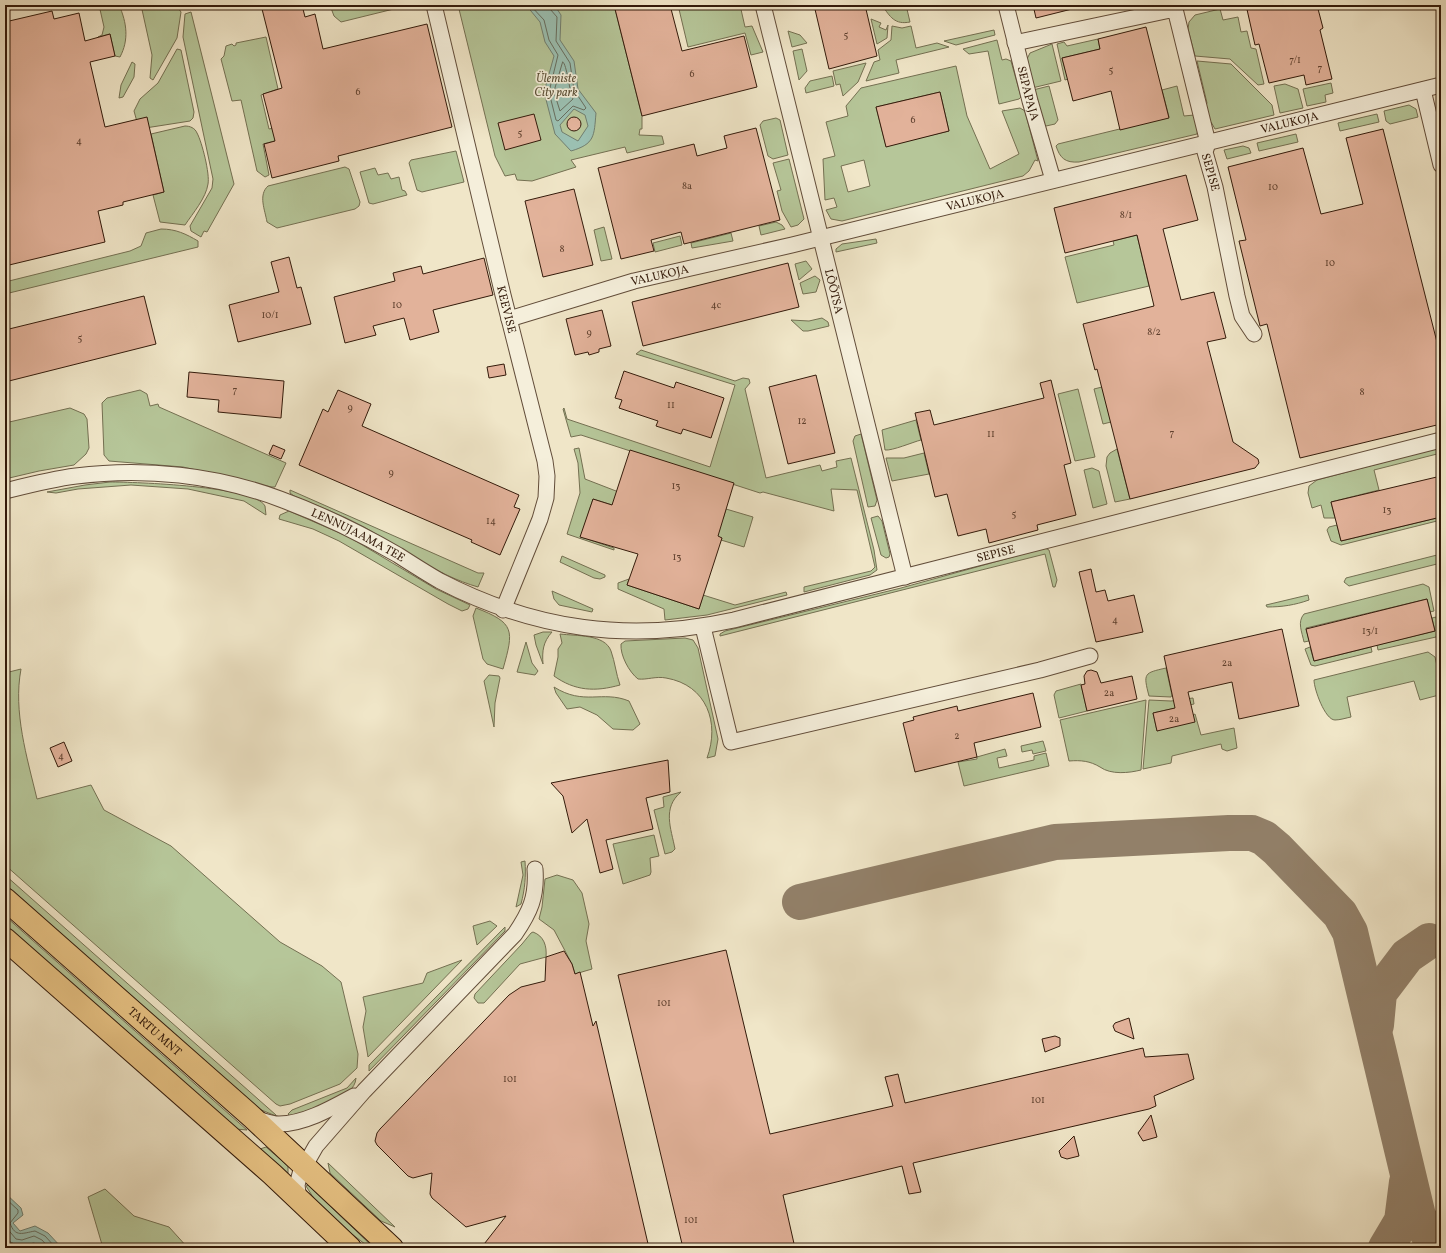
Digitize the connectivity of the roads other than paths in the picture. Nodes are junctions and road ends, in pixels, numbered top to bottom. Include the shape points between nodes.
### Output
1 (434, 5) edge
2 (762, 5) edge
3 (1006, 5) edge
4 (1016, 43) junction
5 (1441, 85) edge
6 (1423, 90) junction
7 (1208, 143) junction
8 (1441, 165) edge
9 (1053, 180) junction
10 (820, 238) junction
11 (509, 319) junction
12 (1254, 334) dead end
13 (1441, 440) edge
14 (5, 491) edge
15 (905, 577) junction
16 (503, 610) junction
17 (703, 627) junction
18 (1090, 656) dead end
19 (535, 869) dead end
20 (5, 899) edge
21 (5, 939) edge
22 (364, 1091) junction
23 (252, 1117) junction
24 (304, 1165) junction
25 (300, 1200) junction
26 (350, 1248) edge
27 (392, 1248) edge

1 - 11 street, KEEVISE
2 - 10 street, LÕÕTSA
3 - 4 street, SEPAPAJA
4 - 7 street, SEPISE via 1175,8
4 - 9 street, SEPAPAJA
5 - 6 street, VALUKOJA
6 - 7 street, VALUKOJA
6 - 8 street
7 - 9 street, VALUKOJA
7 - 12 street, SEPISE via 1205,152 1215,187 1237,296 1242,316
9 - 10 street, VALUKOJA
10 - 11 street, VALUKOJA via 634,280
10 - 15 street, LÕÕTSA
11 - 16 street, KEEVISE via 547,476 546,498 540,520
13 - 15 street, SEPISE
14 - 16 street, LENNUJAAMA TEE via 56,479 121,472 184,476 231,484 320,514 360,534 438,580
15 - 17 street, SEPISE
16 - 17 street, LENNUJAAMA TEE via 558,625 596,631 640,632
17 - 18 street via 731,742
19 - 22 street via 535,887 530,909 515,934
20 - 23 highway, TARTU MNT
21 - 25 highway
22 - 23 street via 336,1106 291,1123 277,1124
22 - 24 street via 316,1146
23 - 24 highway, TARTU MNT
24 - 25 street via 298,1185
24 - 27 highway, TARTU MNT
25 - 26 highway

